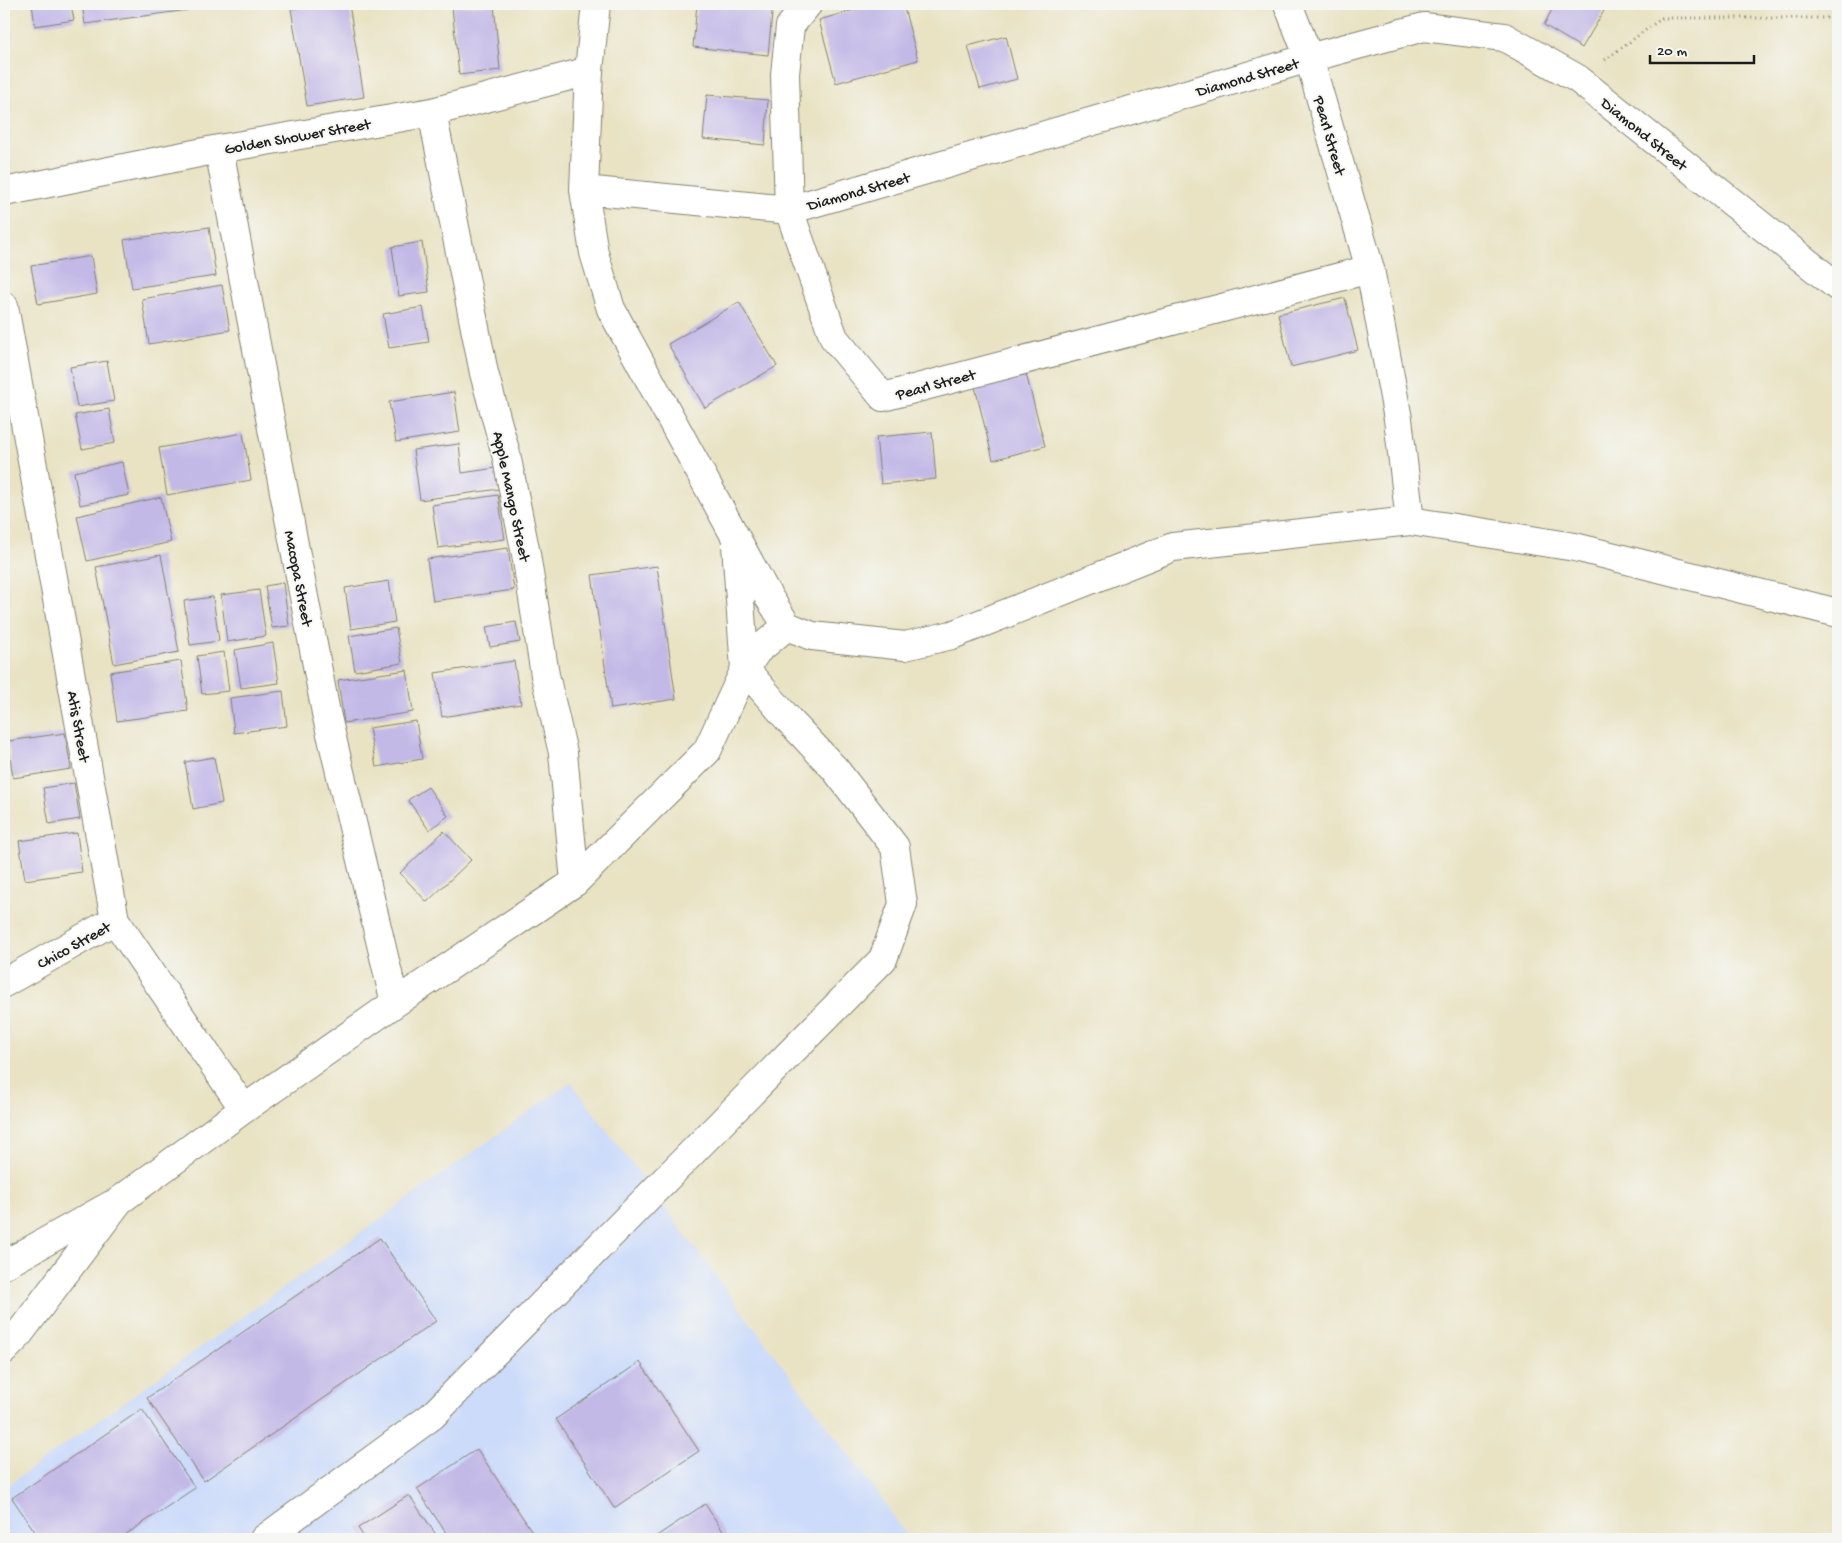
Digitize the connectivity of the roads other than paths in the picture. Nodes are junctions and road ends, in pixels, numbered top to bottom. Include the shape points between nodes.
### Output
1 (596, 4) edge
2 (808, 4) edge
3 (1288, 4) edge
4 (1309, 58) junction
5 (589, 71) junction
6 (432, 112) junction
7 (219, 149) junction
8 (584, 190) junction
9 (4, 192) edge
10 (789, 210) junction
11 (1370, 269) junction
12 (1838, 287) edge
13 (4, 306) edge
14 (1410, 521) junction
15 (735, 534) junction
16 (1838, 613) edge
17 (787, 626) junction
18 (745, 669) junction
19 (575, 882) junction
20 (115, 920) junction
21 (4, 983) edge
22 (395, 1004) junction
23 (244, 1110) junction
24 (119, 1201) junction
25 (4, 1265) edge
26 (4, 1350) edge
27 (264, 1539) edge

1 - 5 street
2 - 10 street, Pearl Street via 790,26 784,74
3 - 4 street, Pearl Street
4 - 10 street, Diamond Street
4 - 11 street, Pearl Street
4 - 12 street, Diamond Street via 1424,27 1504,37 1578,79
5 - 6 street, Golden Shower Street
5 - 8 street
6 - 7 street, Golden Shower Street
6 - 19 street, Apple Mango Street via 484,373 506,454 545,674 563,753
7 - 9 street, Golden Shower Street
7 - 22 street, Macopa Street via 326,713
8 - 10 street, Diamond Street
8 - 15 street via 594,253 611,309
10 - 11 street, Pearl Street via 834,338 883,397
11 - 14 street, Pearl Street via 1398,419
13 - 20 street, Atis Street
14 - 16 street via 1576,547
14 - 17 street via 1173,547 952,635 905,646 812,636
15 - 17 street
15 - 18 street
17 - 18 street via 757,651
18 - 19 street via 707,751
18 - 27 street via 835,769 895,847 903,904 883,959 432,1416
19 - 22 street
20 - 21 street, Chico Street
20 - 23 street, Atis Street
22 - 23 street
23 - 24 street
24 - 25 street
24 - 26 street

